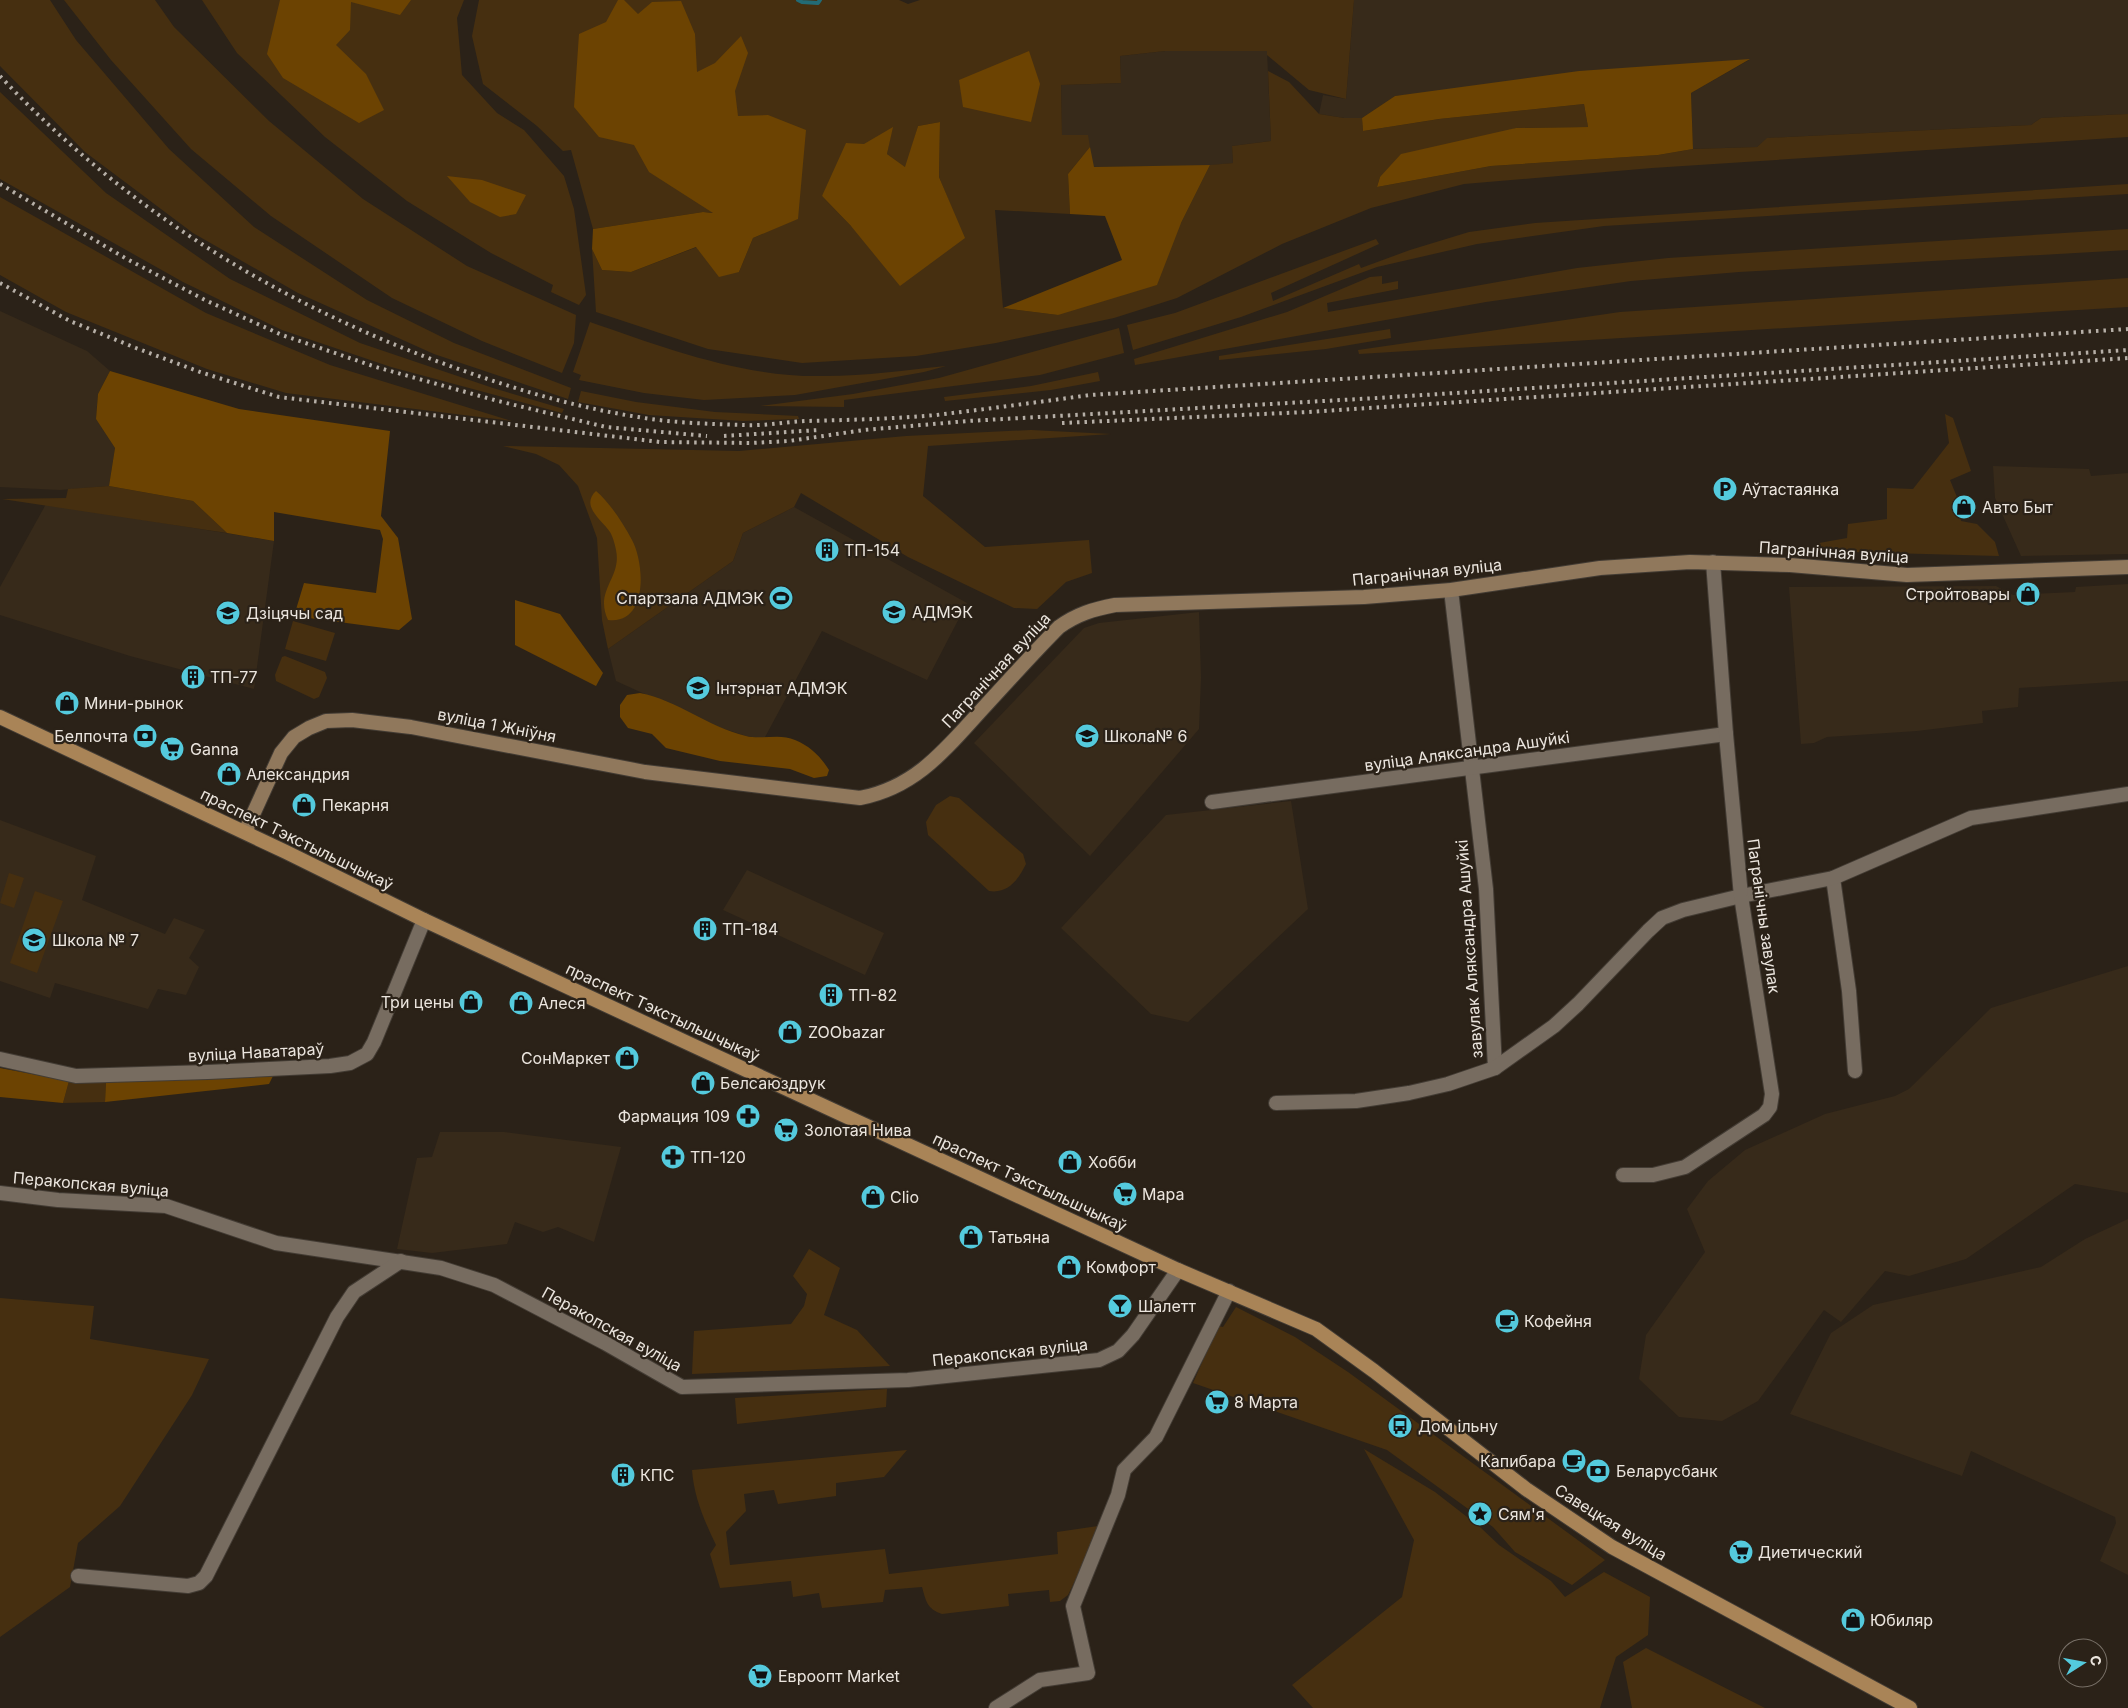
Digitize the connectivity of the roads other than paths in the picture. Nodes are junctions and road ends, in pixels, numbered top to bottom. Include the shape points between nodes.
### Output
1 (1714, 562) junction
2 (2128, 567) edge
3 (1451, 590) junction
4 (0, 717) edge
5 (1726, 734) junction
6 (1471, 767) junction
7 (802, 792) joint
8 (2128, 794) edge
9 (1212, 802) dead end
10 (245, 832) junction
11 (1833, 878) junction
12 (1742, 896) junction
13 (424, 920) junction
14 (0, 1059) edge
15 (1495, 1068) junction
16 (1855, 1071) dead end
17 (1276, 1104) dead end
18 (1623, 1175) dead end
19 (0, 1193) edge
20 (402, 1261) junction
21 (1178, 1270) junction
22 (1229, 1291) junction
23 (1316, 1329) joint
24 (78, 1576) dead end
25 (996, 1708) edge
26 (1910, 1708) edge

1 - 2 main road, Пагранічная вуліца via 1907,575
1 - 3 main road, Пагранічная вуліца via 1600,568
1 - 5 street, Пагранічны завулак
3 - 6 street, завулак Аляксандра Ашуйкі
3 - 7 main road, Пагранічная вуліца via 1364,597 1115,605 1092,609 1059,627 946,748 902,784 860,798
4 - 10 main road, праспект Тэкстыльшчыкаў
5 - 6 street, вуліца Аляксандра Ашуйкі
5 - 12 street, Пагранічны завулак
6 - 9 street, вуліца Аляксандра Ашуйкі
6 - 15 street, завулак Аляксандра Ашуйкі via 1486,889
7 - 10 main road, вуліца 1 Жніўня via 645,772 411,727 352,720 326,721 294,737 281,753
8 - 11 street via 1971,818
10 - 13 main road, праспект Тэкстыльшчыкаў
11 - 12 street
11 - 16 street via 1849,991
12 - 15 street via 1699,905 1662,918 1554,1026
12 - 18 street, Пагранічны завулак via 1772,1094 1770,1107 1764,1115 1685,1167 1652,1175
13 - 14 street, вуліца Наватараў via 374,1042 367,1054 350,1063 76,1076
13 - 21 main road, праспект Тэкстыльшчыкаў
15 - 17 street via 1409,1094 1356,1101
19 - 20 street, Перакопская вуліца via 166,1206 276,1243
20 - 21 street, Перакопская вуліца via 442,1268 494,1285 682,1387 908,1380 1099,1360 1118,1351 1133,1335
20 - 24 street via 354,1292 337,1316 206,1576 188,1586
21 - 22 main road, праспект Тэкстыльшчыкаў
22 - 23 main road, праспект Тэкстыльшчыкаў
22 - 25 street via 1156,1437 1124,1470 1118,1495 1073,1606 1088,1673 1040,1680
23 - 26 main road, Савецкая вуліца via 1526,1489 1596,1536

